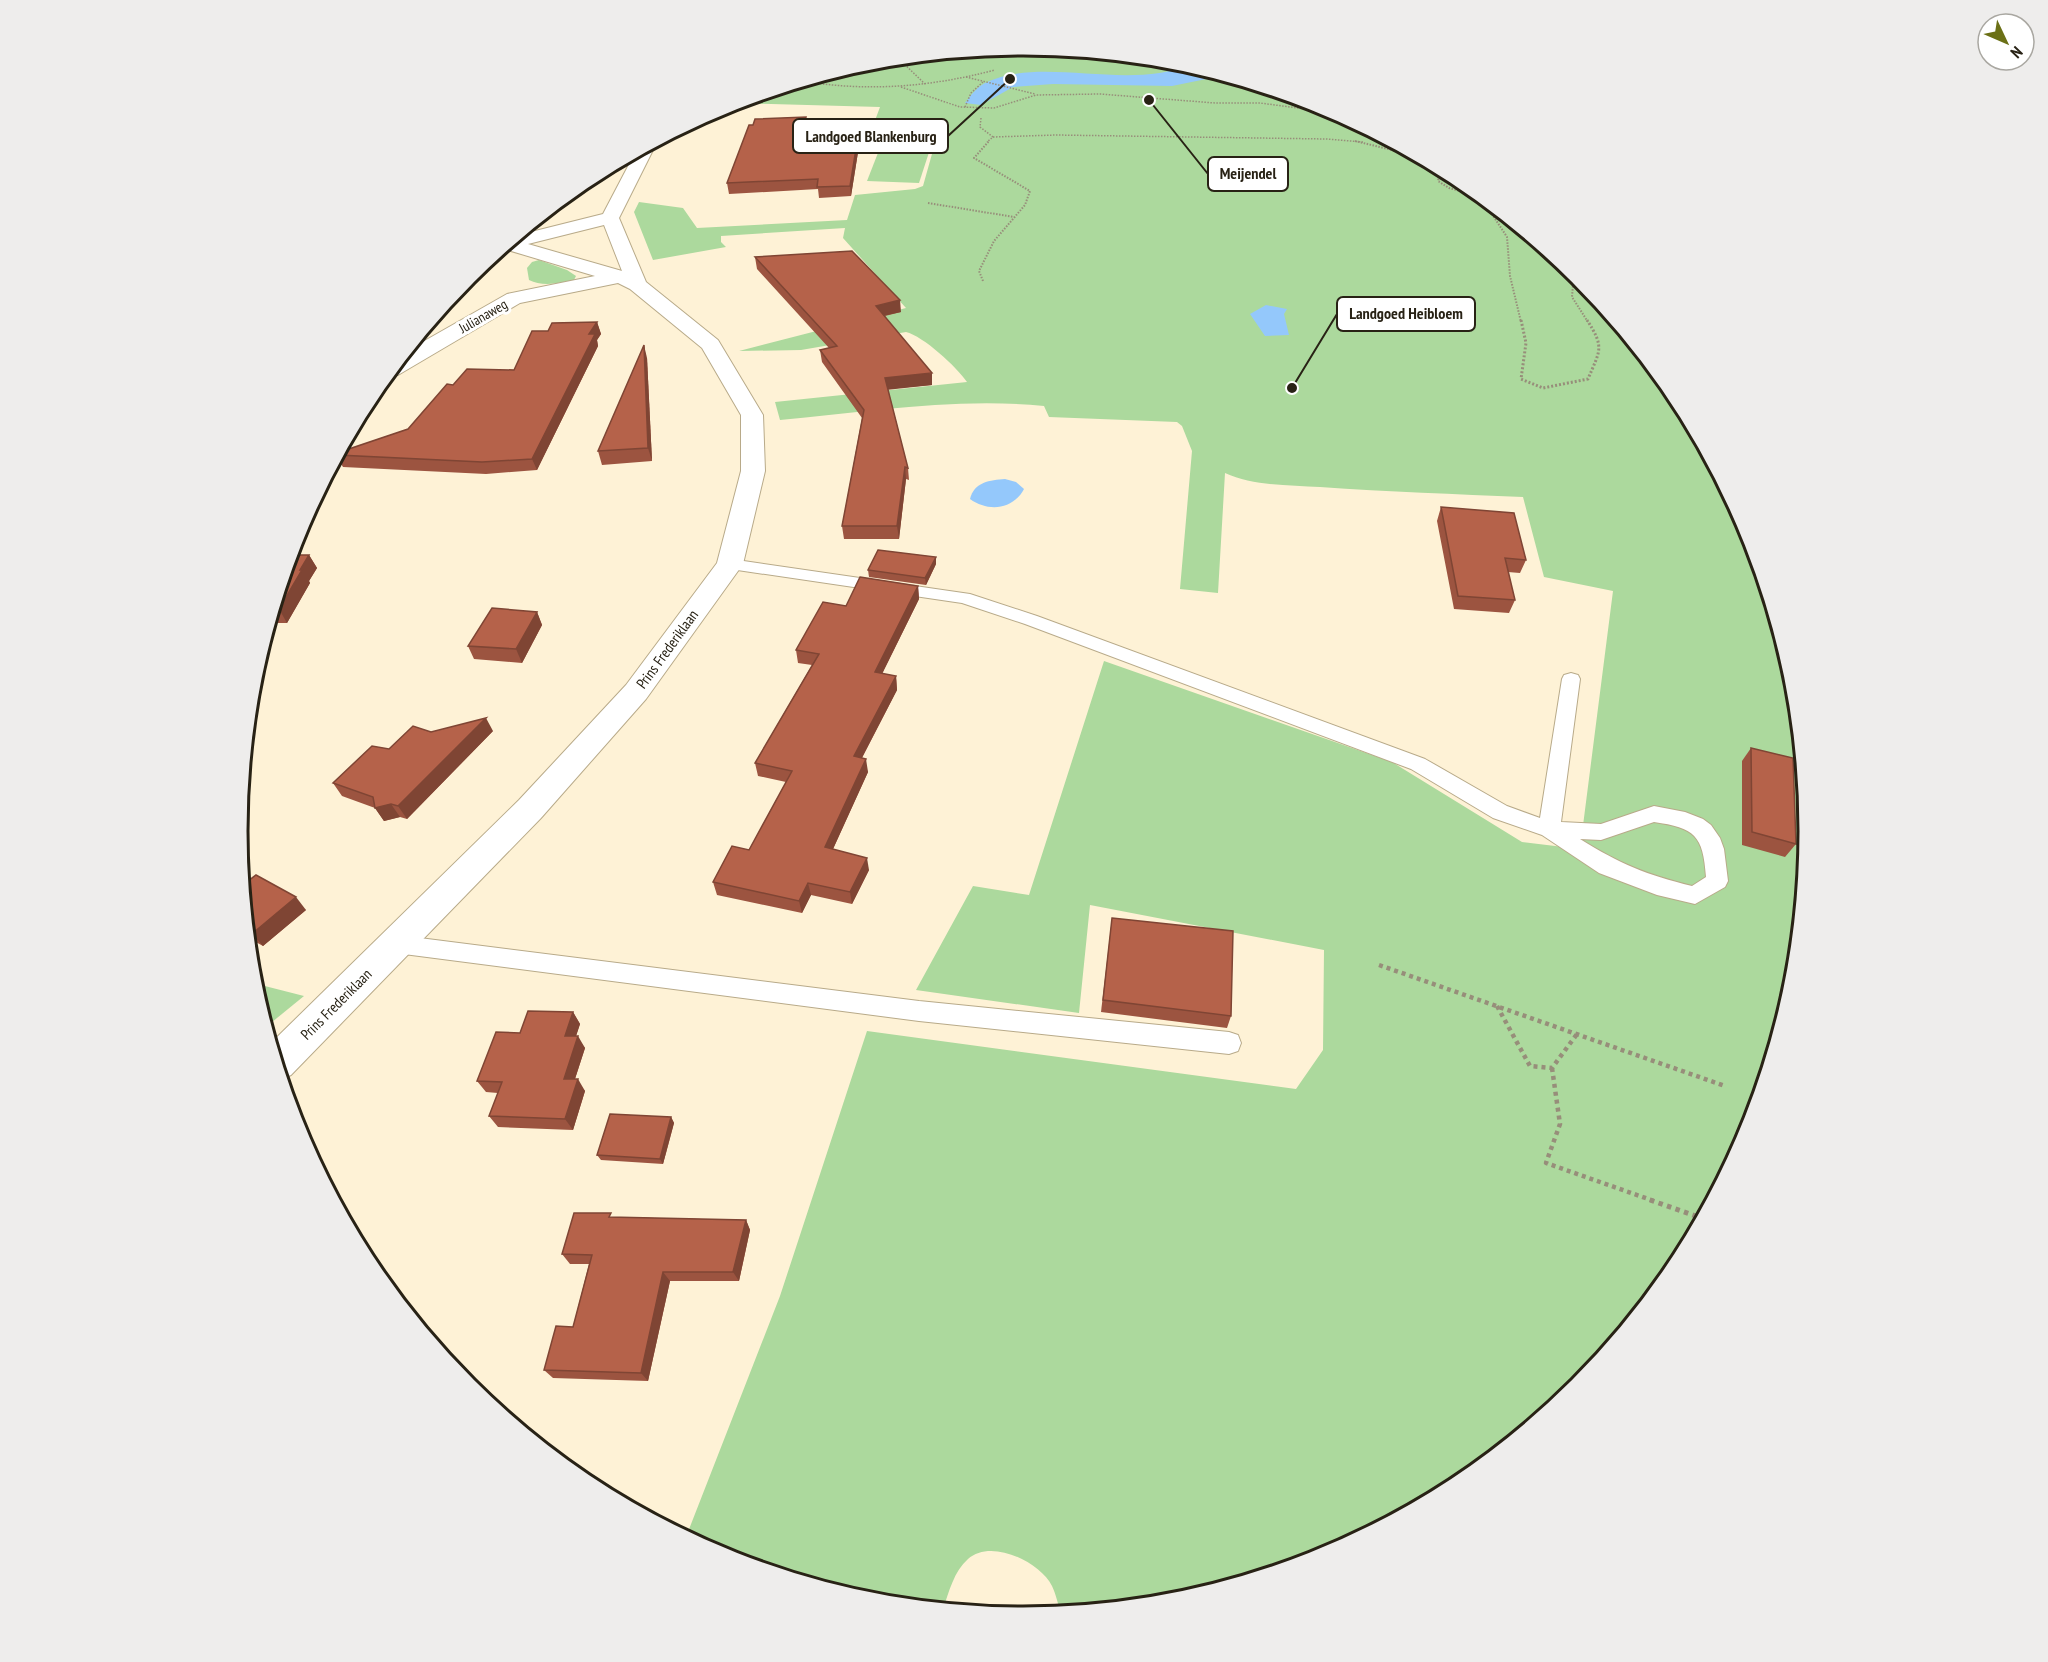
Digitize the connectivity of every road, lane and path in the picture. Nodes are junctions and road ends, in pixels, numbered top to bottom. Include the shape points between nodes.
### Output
1 (904, 65) edge
2 (1001, 68) dead end
3 (966, 77) junction
4 (984, 81) junction
5 (816, 84) edge
6 (925, 84) junction
7 (901, 87) junction
8 (1024, 91) joint
9 (1036, 94) junction
10 (964, 107) junction
11 (1305, 109) edge
12 (981, 118) dead end
13 (993, 137) junction
14 (1394, 149) edge
15 (642, 156) edge
16 (1439, 176) edge
17 (1463, 192) edge
18 (928, 203) dead end
19 (1492, 213) edge
20 (1015, 217) junction
21 (610, 218) junction
22 (509, 258) edge
23 (983, 280) dead end
24 (628, 281) junction
25 (1571, 282) edge
26 (514, 298) junction
27 (409, 359) edge
28 (730, 564) junction
29 (1571, 679) dead end
30 (1549, 829) junction
31 (396, 944) junction
32 (1380, 964) dead end
33 (1497, 1006) junction
34 (1577, 1034) junction
35 (1229, 1042) dead end
36 (283, 1057) edge
37 (1552, 1068) junction
38 (1725, 1086) dead end
39 (1697, 1217) edge

1 - 6 path
2 - 3 path
3 - 4 path
3 - 6 path
4 - 8 path
4 - 10 path
5 - 7 path via 834,88
6 - 7 path
7 - 10 path
8 - 9 path
9 - 10 path via 994,108
9 - 11 path via 1124,94
12 - 13 path via 980,127
13 - 14 path via 1334,137
13 - 20 path via 974,158 1016,178 1030,190
15 - 21 street
16 - 17 path via 1438,181
18 - 20 path
19 - 25 path via 1507,237 1510,276 1526,343 1521,380 1543,388 1588,379 1600,340 1572,297
20 - 23 path via 994,242 979,271
21 - 22 street
21 - 24 street
22 - 24 street, Prins Frederiklaan
22 - 26 street, Julianaweg
24 - 26 street, Julianaweg
24 - 28 street, Prins Frederiklaan via 711,344 752,415 753,471
26 - 27 street, Julianaweg
28 - 30 lane via 964,598 1418,764 1500,812
28 - 31 street, Prins Frederiklaan via 636,692 530,809
29 - 30 lane
30 - 30 lane via 1607,867 1657,886 1695,895 1717,881 1716,855 1704,830 1686,818 1654,814 1601,832
31 - 35 lane via 919,1011
31 - 36 street, Prins Frederiklaan
32 - 33 path
33 - 34 path
33 - 37 path via 1530,1066
34 - 37 path
34 - 38 path
37 - 39 path via 1560,1124 1546,1163

